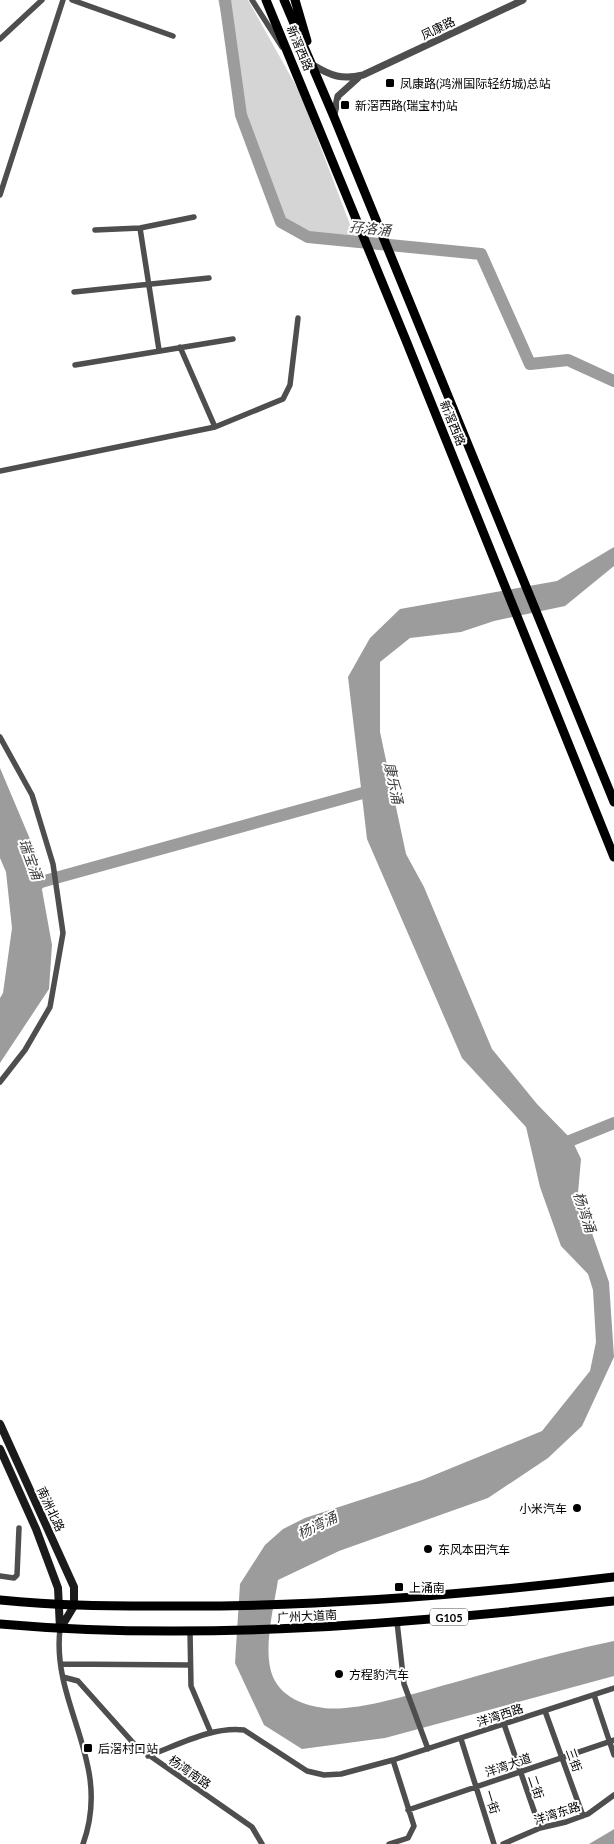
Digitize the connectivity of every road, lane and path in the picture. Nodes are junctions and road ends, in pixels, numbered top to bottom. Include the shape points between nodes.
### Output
1 (42, 0) edge
2 (63, 0) edge
3 (72, 0) edge
4 (252, 0) edge
5 (266, 0) edge
6 (284, 0) edge
7 (295, 0) edge
8 (523, 0) edge
9 (172, 36) dead end
10 (0, 40) edge
11 (294, 64) junction
12 (313, 65) junction
13 (362, 75) junction
14 (334, 117) junction
15 (3, 180) edge
16 (0, 195) edge
17 (194, 217) dead end
18 (140, 228) junction
19 (95, 230) dead end
20 (209, 278) dead end
21 (149, 285) junction
22 (74, 292) dead end
23 (298, 318) dead end
24 (233, 339) dead end
25 (180, 347) junction
26 (159, 350) junction
27 (75, 365) dead end
28 (215, 427) junction
29 (0, 471) edge
30 (0, 737) edge
31 (614, 802) edge
32 (614, 857) edge
33 (0, 1082) edge
34 (0, 1424) edge
35 (0, 1449) edge
36 (19, 1528) dead end
37 (614, 1571) edge
38 (0, 1577) edge
39 (614, 1578) edge
40 (591, 1580) junction
41 (0, 1600) edge
42 (614, 1603) edge
43 (58, 1605) junction
44 (74, 1606) junction
45 (397, 1622) junction
46 (0, 1624) edge
47 (60, 1629) junction
48 (190, 1631) junction
49 (61, 1664) junction
50 (190, 1665) junction
51 (63, 1677) junction
52 (614, 1688) edge
53 (594, 1695) junction
54 (546, 1711) junction
55 (504, 1724) junction
56 (211, 1733) junction
57 (460, 1739) junction
58 (612, 1740) edge
59 (428, 1749) junction
60 (614, 1755) edge
61 (148, 1756) junction
62 (562, 1757) junction
63 (392, 1760) junction
64 (520, 1772) junction
65 (477, 1787) junction
66 (614, 1795) edge
67 (408, 1810) junction
68 (583, 1816) junction
69 (540, 1828) junction
70 (262, 1843) edge
71 (82, 1844) edge
72 (389, 1844) edge
73 (494, 1844) edge
74 (503, 1844) edge

1 - 10 street
2 - 15 street
3 - 9 street
4 - 11 street
5 - 11 highway, 新滘西路
6 - 12 highway, 新滘西路
7 - 12 highway
8 - 13 street, 凤康路
11 - 32 highway, 新滘西路
12 - 13 street via 342,78
12 - 14 highway, 新滘西路
13 - 14 street via 338,96
14 - 31 highway, 新滘西路
15 - 16 street
17 - 18 street
18 - 19 street
18 - 21 street
20 - 21 street
21 - 22 street
21 - 26 street
23 - 28 street via 290,385 283,399
24 - 25 street
25 - 26 street
25 - 28 street
26 - 27 street
28 - 29 street
30 - 33 street via 32,795 53,864 63,934 50,1008 25,1050
34 - 44 main road, 南洲北路 via 74,1588
35 - 43 main road, 南洲北路 via 58,1588
36 - 38 street via 17,1575 14,1578
37 - 40 highway
39 - 40 highway, 广州大道南 / G105
40 - 44 highway, 广州大道南 / G105 via 303,1605
41 - 43 highway, 广州大道南 / G105
42 - 45 highway, 广州大道南 / G105
43 - 44 highway, 广州大道南 / G105
43 - 47 main road, 南洲北路
44 - 47 main road
45 - 48 highway, 广州大道南 / G105 via 303,1629
45 - 59 street via 404,1684
46 - 47 highway, 广州大道南 / G105
47 - 48 highway, 广州大道南 / G105
47 - 49 street
48 - 50 street
49 - 50 street
49 - 51 street
50 - 56 street via 191,1686
51 - 61 street, 杨湾南路 via 78,1681
51 - 71 street via 92,1787 90,1823
52 - 53 street, 洋湾西路
53 - 54 street, 洋湾西路
53 - 58 street
54 - 55 street, 洋湾西路
54 - 62 street, 三街
55 - 57 street, 洋湾西路
55 - 64 street, 二街
56 - 61 street, 洋湾西路
56 - 63 street, 洋湾西路 via 226,1729 244,1730 299,1767 316,1774 342,1774
57 - 59 street, 洋湾西路
57 - 65 street, 一街
58 - 60 street
58 - 62 street, 洋湾大道
59 - 63 street, 洋湾西路
61 - 70 street, 杨湾南路 via 252,1827
62 - 64 street, 洋湾大道
62 - 68 street, 三街
63 - 67 street
64 - 65 street, 洋湾大道
64 - 69 street, 二街
65 - 67 street, 洋湾大道
65 - 73 street, 一街
66 - 68 street, 洋湾东路
67 - 72 street via 414,1826 408,1838
68 - 69 street, 洋湾东路
69 - 74 street, 洋湾东路

